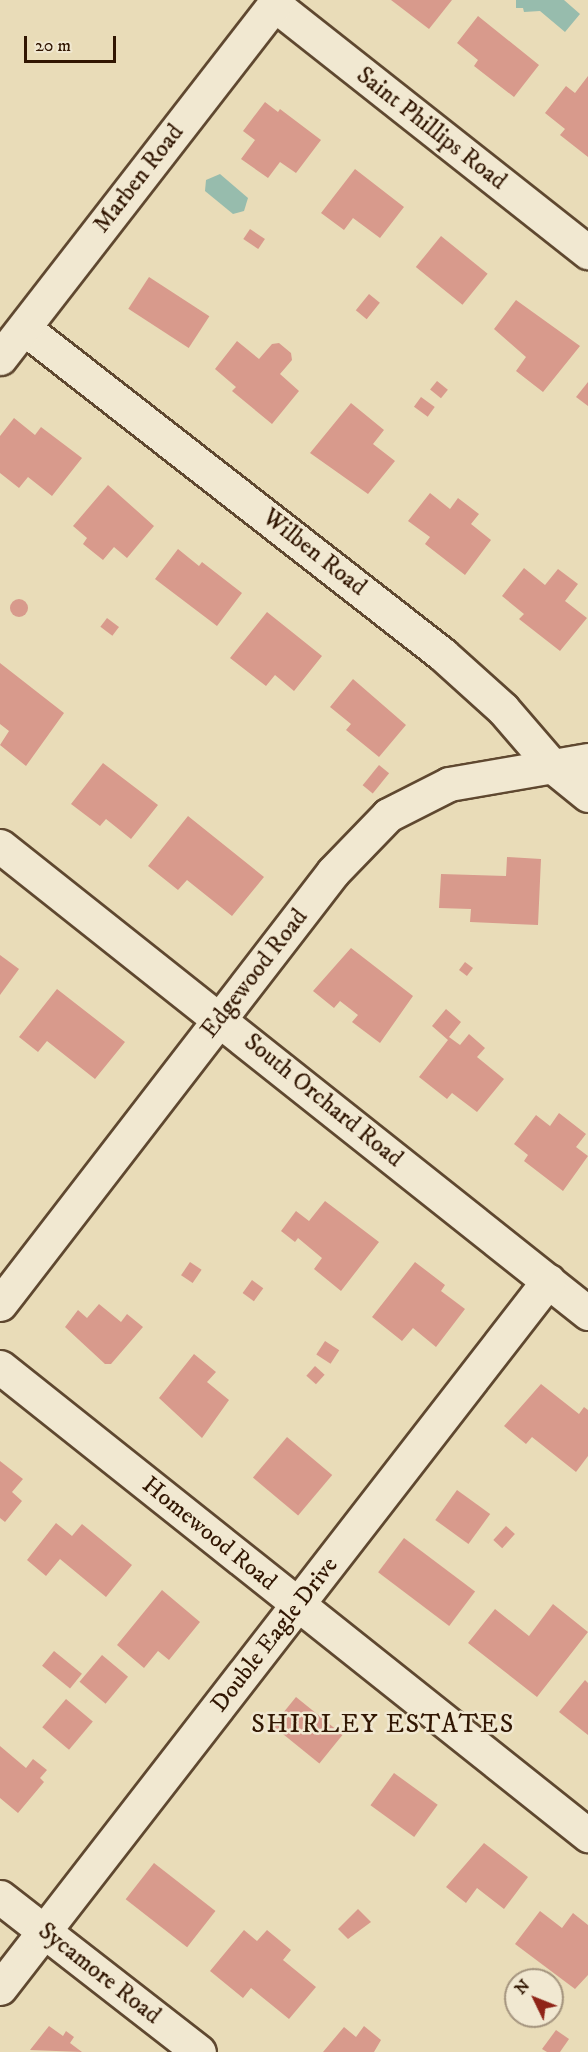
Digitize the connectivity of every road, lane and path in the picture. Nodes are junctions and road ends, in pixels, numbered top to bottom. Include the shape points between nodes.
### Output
1 (277, 3) edge
2 (588, 252) edge
3 (24, 328) junction
4 (0, 358) edge
5 (588, 760) edge
6 (552, 766) junction
7 (588, 795) edge
8 (0, 846) edge
9 (220, 1019) junction
10 (548, 1281) junction
11 (0, 1304) edge
12 (588, 1313) edge
13 (0, 1366) edge
14 (298, 1606) junction
15 (588, 1835) edge
16 (0, 1897) edge
17 (44, 1931) junction
18 (0, 1988) edge
19 (199, 2052) edge

1 - 2 street, Saint Phillips Road
1 - 3 street, Marben Road
3 - 4 street, Marben Road
3 - 6 street, Wilben Road via 442,654 503,709
5 - 6 street, Edgewood Road
6 - 7 street, Wilben Road
6 - 9 street, Edgewood Road via 449,784 388,815 333,872
8 - 9 street, South Orchard Road
9 - 10 street, South Orchard Road
9 - 11 street, Edgewood Road
10 - 12 street, South Orchard Road
10 - 14 street, Double Eagle Drive
13 - 14 street, Homewood Road
14 - 15 street, Homewood Road
14 - 17 street, Double Eagle Drive
16 - 17 street, Sycamore Road
17 - 18 street, Double Eagle Drive
17 - 19 street, Sycamore Road

